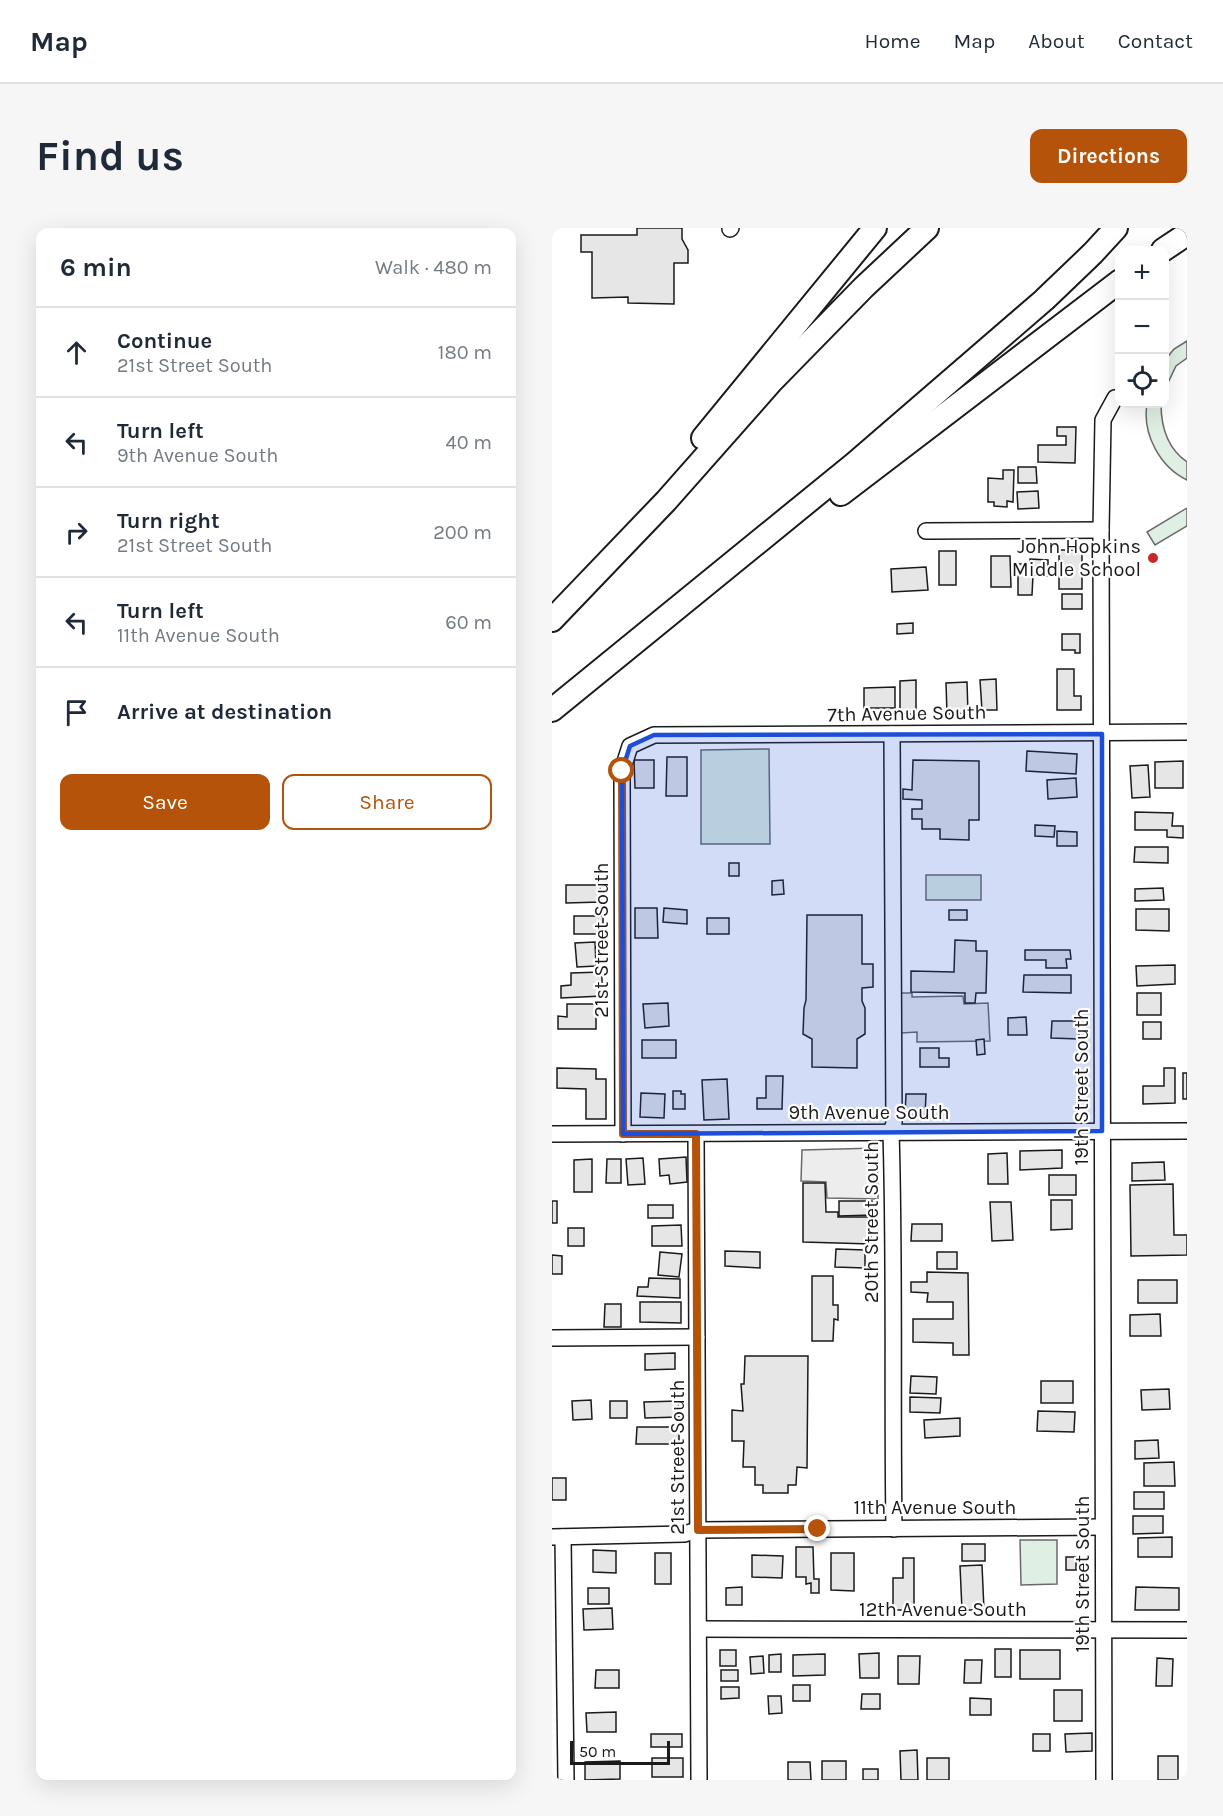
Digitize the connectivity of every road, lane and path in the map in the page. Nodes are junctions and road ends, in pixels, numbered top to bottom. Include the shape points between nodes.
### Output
1 (875, 228) edge
2 (927, 228) edge
3 (1116, 228) edge
4 (1187, 234) edge
5 (1169, 246) edge
6 (1115, 284) edge
7 (1115, 398) dead end
8 (1101, 530) junction
9 (926, 531) dead end
10 (552, 618) edge
11 (560, 703) edge
12 (1187, 732) edge
13 (892, 734) junction
14 (1102, 734) junction
15 (630, 746) joint
16 (1102, 1131) junction
17 (1187, 1131) edge
18 (891, 1132) junction
19 (552, 1134) edge
20 (623, 1134) junction
21 (696, 1134) junction
22 (697, 1337) junction
23 (552, 1338) edge
24 (1102, 1527) junction
25 (894, 1529) junction
26 (698, 1530) junction
27 (558, 1537) edge
28 (699, 1629) junction
29 (1103, 1630) junction
30 (1187, 1630) edge
31 (566, 1780) edge
32 (699, 1780) edge
33 (1104, 1780) edge

1 - 10 highway
2 - 10 highway via 772,381 666,501
3 - 11 highway via 1044,300 854,464
4 - 5 highway
6 - 11 highway
7 - 8 street, 19th Street South via 1103,420
8 - 9 street
8 - 14 street, 19th Street South
12 - 14 street, 7th Avenue South
13 - 14 street, 7th Avenue South
13 - 15 street, 7th Avenue South via 654,735
13 - 18 street, 20th Street South
14 - 16 street, 19th Street South
15 - 20 street, 21st Street South via 622,771
16 - 17 street, 9th Avenue South
16 - 18 street, 9th Avenue South
16 - 24 street, 19th Street South
18 - 21 street, 9th Avenue South
18 - 25 street, 20th Street South
19 - 20 street, 9th Avenue South
20 - 21 street, 9th Avenue South
21 - 22 street, 21st Street South
22 - 23 street
22 - 26 street, 21st Street South
24 - 25 street, 11th Avenue South
24 - 29 street, 19th Street South
25 - 26 street, 11th Avenue South
26 - 27 street, 11th Avenue South via 684,1534
26 - 28 street, 21st Street South
27 - 31 street
28 - 29 street, 12th Avenue South
28 - 32 street, 21st Street South
29 - 30 street, 12th Avenue South
29 - 33 street, 19th Street South

